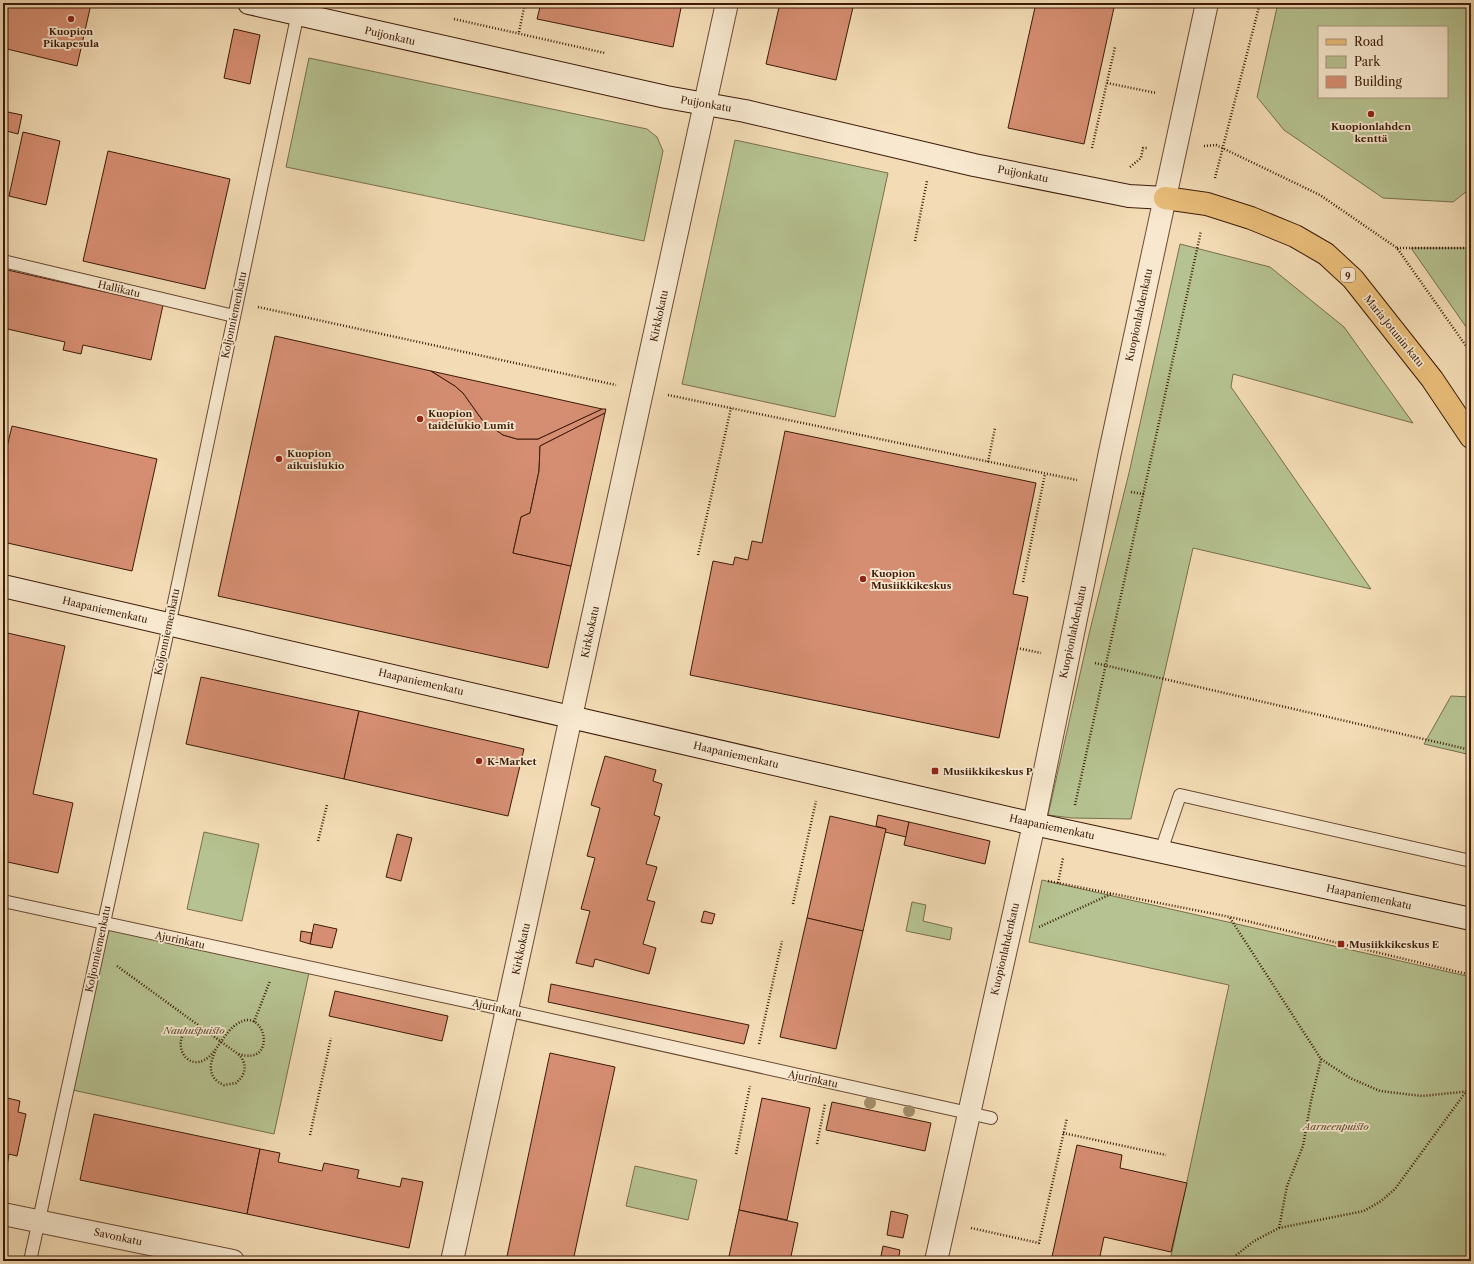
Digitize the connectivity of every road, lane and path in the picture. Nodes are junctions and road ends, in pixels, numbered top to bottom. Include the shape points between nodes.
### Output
1 (249, 3) edge
2 (525, 3) edge
3 (727, 3) edge
4 (1207, 3) edge
5 (1260, 3) edge
6 (299, 8) edge
7 (519, 32) dead end
8 (1116, 48) dead end
9 (1107, 84) junction
10 (1156, 93) dead end
11 (704, 104) junction
12 (1092, 148) dead end
13 (1224, 148) junction
14 (929, 173) dead end
15 (1165, 198) junction
16 (1207, 204) junction
17 (915, 241) dead end
18 (1397, 248) junction
19 (1471, 248) edge
20 (3, 261) edge
21 (237, 302) junction
22 (234, 316) junction
23 (1471, 353) edge
24 (643, 390) junction
25 (731, 408) junction
26 (995, 428) dead end
27 (1471, 437) edge
28 (988, 462) junction
29 (1045, 474) junction
30 (1103, 486) junction
31 (1144, 494) junction
32 (698, 554) dead end
33 (1023, 582) dead end
34 (3, 586) edge
35 (169, 624) junction
36 (1017, 648) dead end
37 (1068, 658) junction
38 (1106, 665) junction
39 (572, 717) junction
40 (1471, 750) edge
41 (818, 793) dead end
42 (327, 805) dead end
43 (1034, 824) junction
44 (1069, 830) junction
45 (318, 842) dead end
46 (1161, 851) junction
47 (1471, 861) edge
48 (1042, 880) dead end
49 (1058, 884) junction
50 (1112, 894) junction
51 (3, 901) edge
52 (793, 904) dead end
53 (1230, 917) junction
54 (1471, 919) edge
55 (104, 924) junction
56 (1038, 927) dead end
57 (98, 952) junction
58 (278, 961) junction
59 (1471, 975) edge
60 (508, 1011) junction
61 (254, 1022) junction
62 (208, 1031) junction
63 (331, 1038) dead end
64 (222, 1042) junction
65 (216, 1050) junction
66 (238, 1054) junction
67 (1321, 1059) junction
68 (830, 1082) junction
69 (1471, 1091) edge
70 (1465, 1092) junction
71 (969, 1113) junction
72 (991, 1118) dead end
73 (1067, 1118) dead end
74 (1063, 1133) junction
75 (310, 1134) dead end
76 (817, 1144) dead end
77 (1166, 1154) dead end
78 (3, 1214) edge
79 (39, 1221) junction
80 (966, 1227) dead end
81 (1279, 1228) junction
82 (30, 1261) edge
83 (233, 1261) edge
84 (452, 1261) edge
85 (936, 1261) edge
86 (1229, 1261) edge

1 - 6 street, Puijonkatu / 9
2 - 7 path
3 - 11 street, Kirkkokatu
4 - 15 street, Kuopionlahdenkatu
5 - 13 path
6 - 11 street, Puijonkatu / 9 via 643,92
6 - 21 lane, Koljonniemenkatu
8 - 9 path
9 - 10 path
9 - 12 path
11 - 15 street, Puijonkatu / 9 via 745,111 974,165 1129,196
11 - 24 street, Kirkkokatu
13 - 16 path
13 - 18 path via 1320,195
14 - 17 path
15 - 16 main road, Maria Jotunin katu / 9
15 - 30 street, Kuopionlahdenkatu
16 - 27 main road, Maria Jotunin katu / 9 via 1295,236 1326,254 1353,280 1417,360
16 - 31 path
18 - 19 path
18 - 23 path
20 - 22 lane, Hallikatu
21 - 22 lane, Koljonniemenkatu
21 - 24 path
22 - 35 lane, Koljonniemenkatu
24 - 25 path
24 - 39 street, Kirkkokatu
25 - 28 path
25 - 32 path
26 - 28 path
28 - 29 path
29 - 30 path
29 - 33 path
30 - 31 path
30 - 37 street, Kuopionlahdenkatu
31 - 38 path
34 - 35 street, Haapaniemenkatu
35 - 39 street, Haapaniemenkatu
35 - 55 lane, Koljonniemenkatu
36 - 37 path
37 - 38 path
37 - 43 street, Kuopionlahdenkatu
38 - 40 path
38 - 44 path
39 - 43 street, Haapaniemenkatu
39 - 60 street, Kirkkokatu
41 - 52 path
42 - 45 path
43 - 44 street, Haapaniemenkatu
43 - 71 street, Kuopionlahdenkatu
44 - 46 street, Haapaniemenkatu
44 - 49 path
46 - 47 lane via 1180,795
46 - 54 street, Haapaniemenkatu
48 - 49 path
49 - 50 path
50 - 53 path
50 - 56 path
51 - 55 lane, Ajurinkatu
53 - 59 path
53 - 67 path
55 - 57 lane, Koljonniemenkatu
55 - 58 lane, Ajurinkatu
57 - 62 path
57 - 79 lane, Koljonniemenkatu
58 - 60 lane, Ajurinkatu
58 - 61 path
60 - 68 lane, Ajurinkatu
60 - 84 street, Kirkkokatu
61 - 64 path via 237,1023
61 - 66 path via 262,1029 264,1045 256,1054
62 - 64 path
62 - 65 path via 198,1028 187,1031 180,1040 181,1051 188,1059 199,1062
63 - 75 path
64 - 65 path
64 - 66 path
65 - 66 path via 211,1061 211,1073 218,1083 224,1085 236,1083 244,1074 245,1063
67 - 70 path via 1350,1078 1380,1091 1422,1096
67 - 81 path via 1303,1146 1287,1186
68 - 71 lane, Ajurinkatu
68 - 76 path
69 - 70 path
70 - 81 path via 1395,1189 1381,1202 1364,1211
71 - 72 lane, Ajurinkatu
71 - 85 street, Kuopionlahdenkatu
73 - 74 path
74 - 77 path
74 - 80 path via 1039,1243
78 - 79 street, Savonkatu
79 - 82 lane, Koljonniemenkatu
79 - 83 street, Savonkatu
81 - 86 path via 1254,1241

